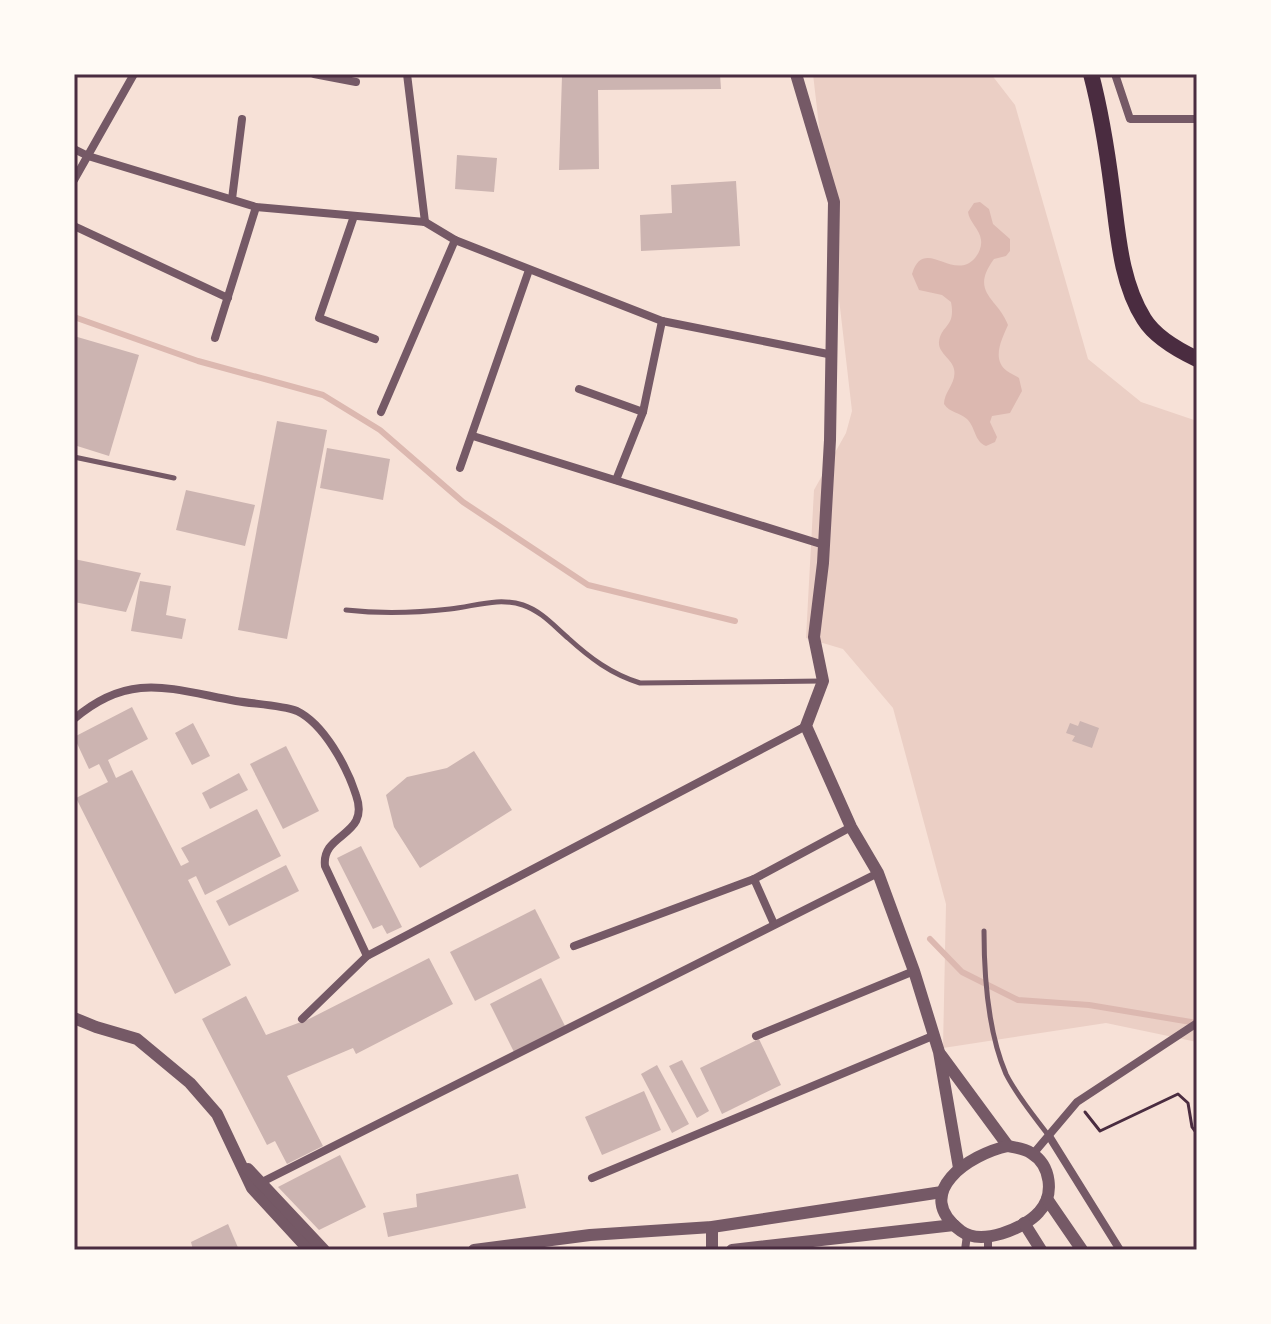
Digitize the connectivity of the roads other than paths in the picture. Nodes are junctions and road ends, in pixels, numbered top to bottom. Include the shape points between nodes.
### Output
1 (134, 74) edge
2 (314, 74) edge
3 (407, 74) edge
4 (796, 74) edge
5 (1091, 74) edge
6 (1115, 74) edge
7 (356, 82) dead end
8 (242, 119) dead end
9 (1197, 119) edge
10 (74, 149) edge
11 (88, 156) junction
12 (74, 180) edge
13 (232, 199) junction
14 (256, 207) junction
15 (354, 216) junction
16 (425, 222) junction
17 (74, 226) edge
18 (455, 240) junction
19 (529, 270) junction
20 (228, 298) junction
21 (662, 321) junction
22 (215, 338) dead end
23 (375, 339) dead end
24 (833, 355) junction
25 (1197, 359) edge
26 (579, 389) dead end
27 (381, 412) dead end
28 (643, 412) junction
29 (473, 436) junction
30 (74, 457) edge
31 (460, 468) dead end
32 (174, 478) dead end
33 (616, 480) junction
34 (824, 545) junction
35 (346, 610) dead end
36 (823, 681) junction
37 (74, 719) edge
38 (806, 726) junction
39 (851, 827) junction
40 (878, 873) junction
41 (754, 879) junction
42 (774, 924) junction
43 (984, 931) dead end
44 (574, 946) dead end
45 (367, 956) junction
46 (914, 971) junction
47 (74, 1018) edge
48 (302, 1019) dead end
49 (1197, 1023) edge
50 (74, 1026) edge
51 (96, 1027) junction
52 (935, 1035) junction
53 (756, 1036) dead end
54 (939, 1052) junction
55 (1049, 1136) junction
56 (1008, 1146) junction
57 (1033, 1154) junction
58 (243, 1164) junction
59 (959, 1168) junction
60 (592, 1178) dead end
61 (260, 1183) junction
62 (942, 1192) junction
63 (1047, 1199) junction
64 (273, 1212) junction
65 (1024, 1223) junction
66 (954, 1225) junction
67 (712, 1227) junction
68 (967, 1235) junction
69 (988, 1236) junction
70 (522, 1246) edge
71 (309, 1250) edge
72 (324, 1250) edge
73 (474, 1250) edge
74 (712, 1250) edge
75 (732, 1250) edge
76 (965, 1250) edge
77 (988, 1250) edge
78 (1041, 1250) edge
79 (1082, 1250) edge
80 (1120, 1250) edge

1 - 11 street
2 - 7 street
3 - 16 street
4 - 24 street via 834,202
5 - 25 highway via 1131,292 1145,321 1165,341
6 - 9 street via 1130,119
8 - 13 street
10 - 11 street
11 - 12 street
11 - 13 street
13 - 14 street
14 - 15 street
14 - 20 street
15 - 16 street
15 - 23 street via 319,318
16 - 18 street
17 - 20 street
18 - 19 street
18 - 27 street
19 - 21 street
19 - 29 street
20 - 22 street
21 - 24 street
21 - 28 street
24 - 34 street
26 - 28 street
28 - 33 street
29 - 31 street
29 - 33 street
30 - 32 lane
33 - 34 street
34 - 36 street via 814,637
35 - 36 lane via 381,614 513,602 546,618 601,666 640,683
36 - 38 street
37 - 45 street via 124,689 152,685 297,712 331,740 357,796 357,822 325,850 324,857
38 - 39 street
38 - 45 street
39 - 40 street
39 - 41 street
40 - 42 street
40 - 46 street
41 - 42 street
41 - 44 street
42 - 61 street
43 - 55 lane via 990,1008 1006,1073
45 - 48 street
46 - 52 street
46 - 53 street
47 - 51 street
49 - 55 street via 1077,1102
50 - 51 street
51 - 58 street via 137,1039 190,1083 217,1114
52 - 54 street
52 - 60 street
54 - 56 street
54 - 59 street
55 - 57 street
55 - 80 street
56 - 57 street
56 - 59 street
57 - 63 street via 1048,1175
58 - 61 street
58 - 64 street via 252,1188
59 - 62 street
61 - 64 street
61 - 72 street
62 - 66 street via 941,1202
62 - 67 street
63 - 65 street
63 - 79 street
64 - 71 street
65 - 69 street
65 - 78 street
66 - 68 street
66 - 75 street
67 - 70 street via 590,1235
67 - 74 street
68 - 69 street
68 - 76 street
69 - 77 street
70 - 73 street

